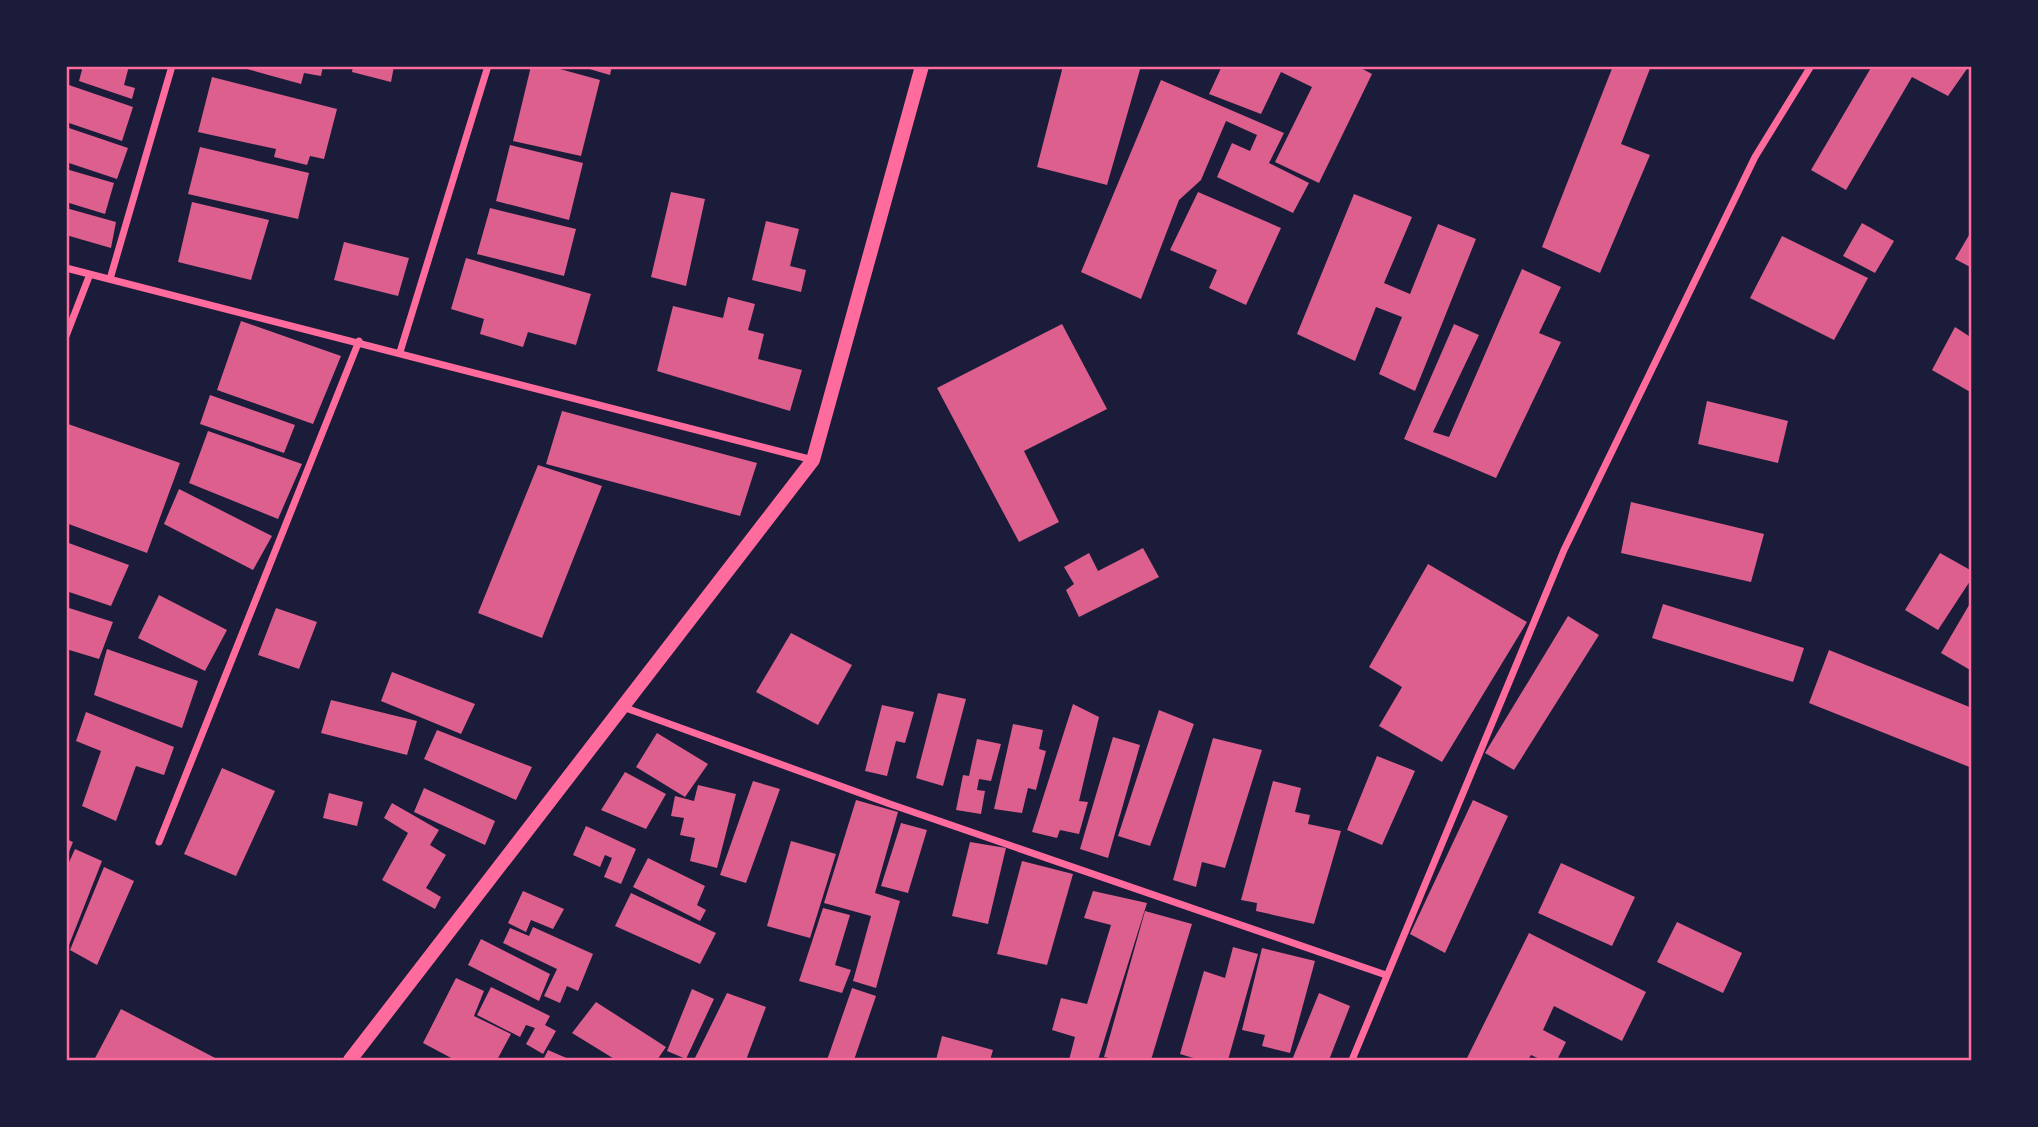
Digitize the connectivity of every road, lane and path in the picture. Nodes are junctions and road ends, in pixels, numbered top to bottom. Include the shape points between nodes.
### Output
1 (172, 66) edge
2 (488, 66) edge
3 (922, 66) edge
4 (1811, 66) edge
5 (66, 268) edge
6 (90, 274) junction
7 (110, 279) junction
8 (66, 336) edge
9 (359, 341) junction
10 (400, 352) junction
11 (813, 460) junction
12 (623, 707) junction
13 (159, 842) dead end
14 (1386, 975) junction
15 (352, 1060) edge
16 (1352, 1060) edge

1 - 7 street
2 - 10 street
3 - 11 main road
4 - 14 street via 1755,157 1564,550
5 - 6 street
6 - 7 street
6 - 8 street
7 - 9 street
9 - 10 street
9 - 13 street
10 - 11 street
11 - 12 main road
12 - 14 street
12 - 15 main road
14 - 16 street

